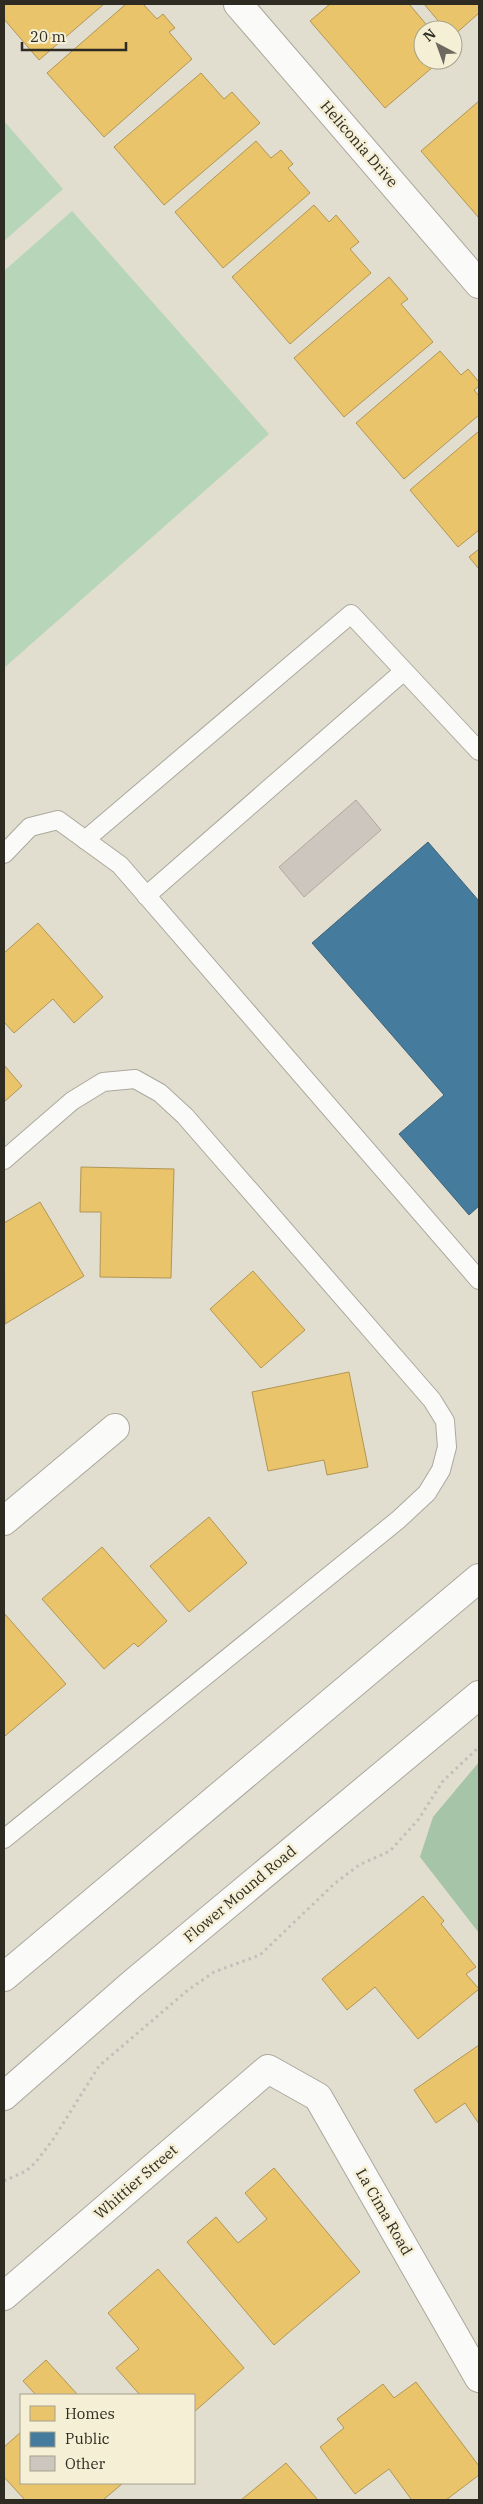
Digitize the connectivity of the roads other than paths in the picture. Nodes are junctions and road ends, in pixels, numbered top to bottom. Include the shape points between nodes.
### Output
1 (238, 4) edge
2 (479, 284) edge
3 (404, 671) junction
4 (479, 751) edge
5 (85, 840) junction
6 (4, 854) edge
7 (146, 896) junction
8 (4, 1160) edge
9 (479, 1280) edge
10 (115, 1428) dead end
11 (4, 1521) edge
12 (479, 1578) edge
13 (479, 1694) edge
14 (4, 1839) edge
15 (4, 1977) edge
16 (268, 2069) joint
17 (4, 2096) edge
18 (4, 2296) edge
19 (479, 2378) edge

1 - 2 street, Heliconia Drive
3 - 4 lane
3 - 5 lane via 351,614
3 - 7 lane
5 - 6 lane via 58,820 30,827
5 - 7 lane via 120,865
7 - 9 lane
8 - 14 lane via 72,1101 103,1082 135,1079 160,1093 185,1116 432,1400 445,1420 447,1447 441,1470 426,1492 398,1520
10 - 11 street
12 - 15 street
13 - 17 street, Flower Mound Road via 132,1984
16 - 18 street, Whittier Street
16 - 19 street, La Cima Road via 318,2097

